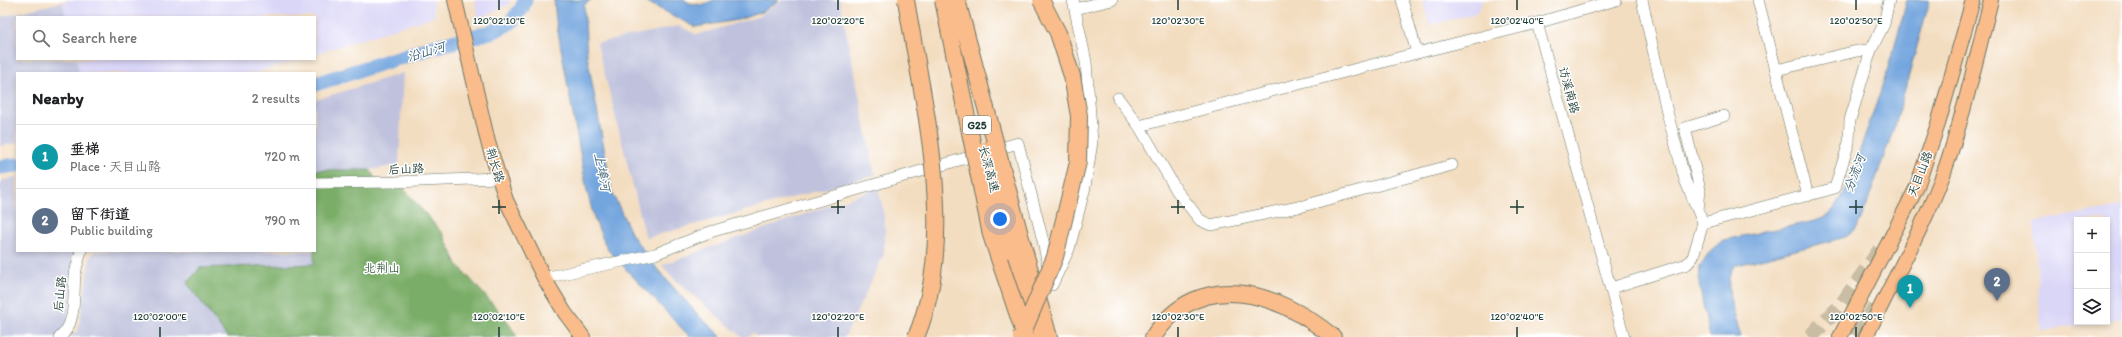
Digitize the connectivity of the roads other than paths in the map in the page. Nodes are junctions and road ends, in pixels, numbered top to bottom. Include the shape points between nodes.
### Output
1 (455, 0) edge
2 (906, 0) edge
3 (943, 0) edge
4 (957, 0) edge
5 (1041, 0) edge
6 (1112, 0) edge
7 (1402, 0) edge
8 (1616, 0) edge
9 (1642, 0) edge
10 (1758, 0) edge
11 (1889, 0) edge
12 (1973, 0) edge
13 (1991, 0) edge
14 (1074, 4) edge
15 (1538, 22) junction
16 (1871, 50) junction
17 (1417, 53) junction
18 (1776, 70) junction
19 (1118, 98) dead end
20 (1724, 116) dead end
21 (1139, 126) junction
22 (1452, 166) dead end
23 (498, 178) junction
24 (316, 183) edge
25 (1808, 196) junction
26 (1698, 210) junction
27 (1704, 223) junction
28 (1017, 248) junction
29 (81, 252) edge
30 (544, 278) junction
31 (1610, 288) junction
32 (1029, 335) edge
33 (60, 337) edge
34 (583, 337) edge
35 (916, 337) edge
36 (1049, 337) edge
37 (1153, 337) edge
38 (1165, 337) edge
39 (1318, 337) edge
40 (1333, 337) edge
41 (1624, 337) edge
42 (1840, 337) edge
43 (1866, 337) edge

1 - 23 main road, 荆长路
2 - 35 highway, bridge via 934,179 937,231 934,272
3 - 28 highway, 长深高速 / G25, bridge
3 - 32 highway, bridge via 991,235
4 - 28 highway, 长深高速 / G25, bridge
5 - 32 highway, bridge via 1058,33 1072,76 1079,116 1078,162 1055,257
6 - 14 street
7 - 17 street
8 - 15 street
9 - 26 street via 1684,180
10 - 18 street
11 - 16 street via 1884,24
12 - 42 main road, 天目山路 via 1938,124 1916,189
13 - 43 main road, 天目山路 via 1956,134 1942,176 1925,218
14 - 30 street via 1086,62 1092,142 1085,187 1069,249 1052,285 1018,143 710,232 655,254
15 - 17 street
15 - 31 street, 访溪南路
16 - 18 street
16 - 25 street via 1850,120 1849,142 1834,188
17 - 21 street
18 - 25 street
19 - 21 street
20 - 26 street via 1685,128 1700,190
21 - 22 street via 1177,192 1200,220 1212,225 1303,206
23 - 24 street, 后山路
23 - 30 main road, 荆长路 via 523,239
25 - 27 street
26 - 27 street
27 - 31 street via 1693,257 1687,264
28 - 32 highway, 长深高速 / G25
28 - 36 highway, 长深高速 / G25
29 - 33 street, 后山路 via 75,273 71,320 65,333
30 - 34 main road, 荆长路
31 - 41 street, 访溪南路
37 - 40 highway via 1174,312 1193,300 1241,292 1278,302 1303,315
38 - 39 highway via 1175,324 1194,311 1208,304 1226,301 1270,309 1305,327

